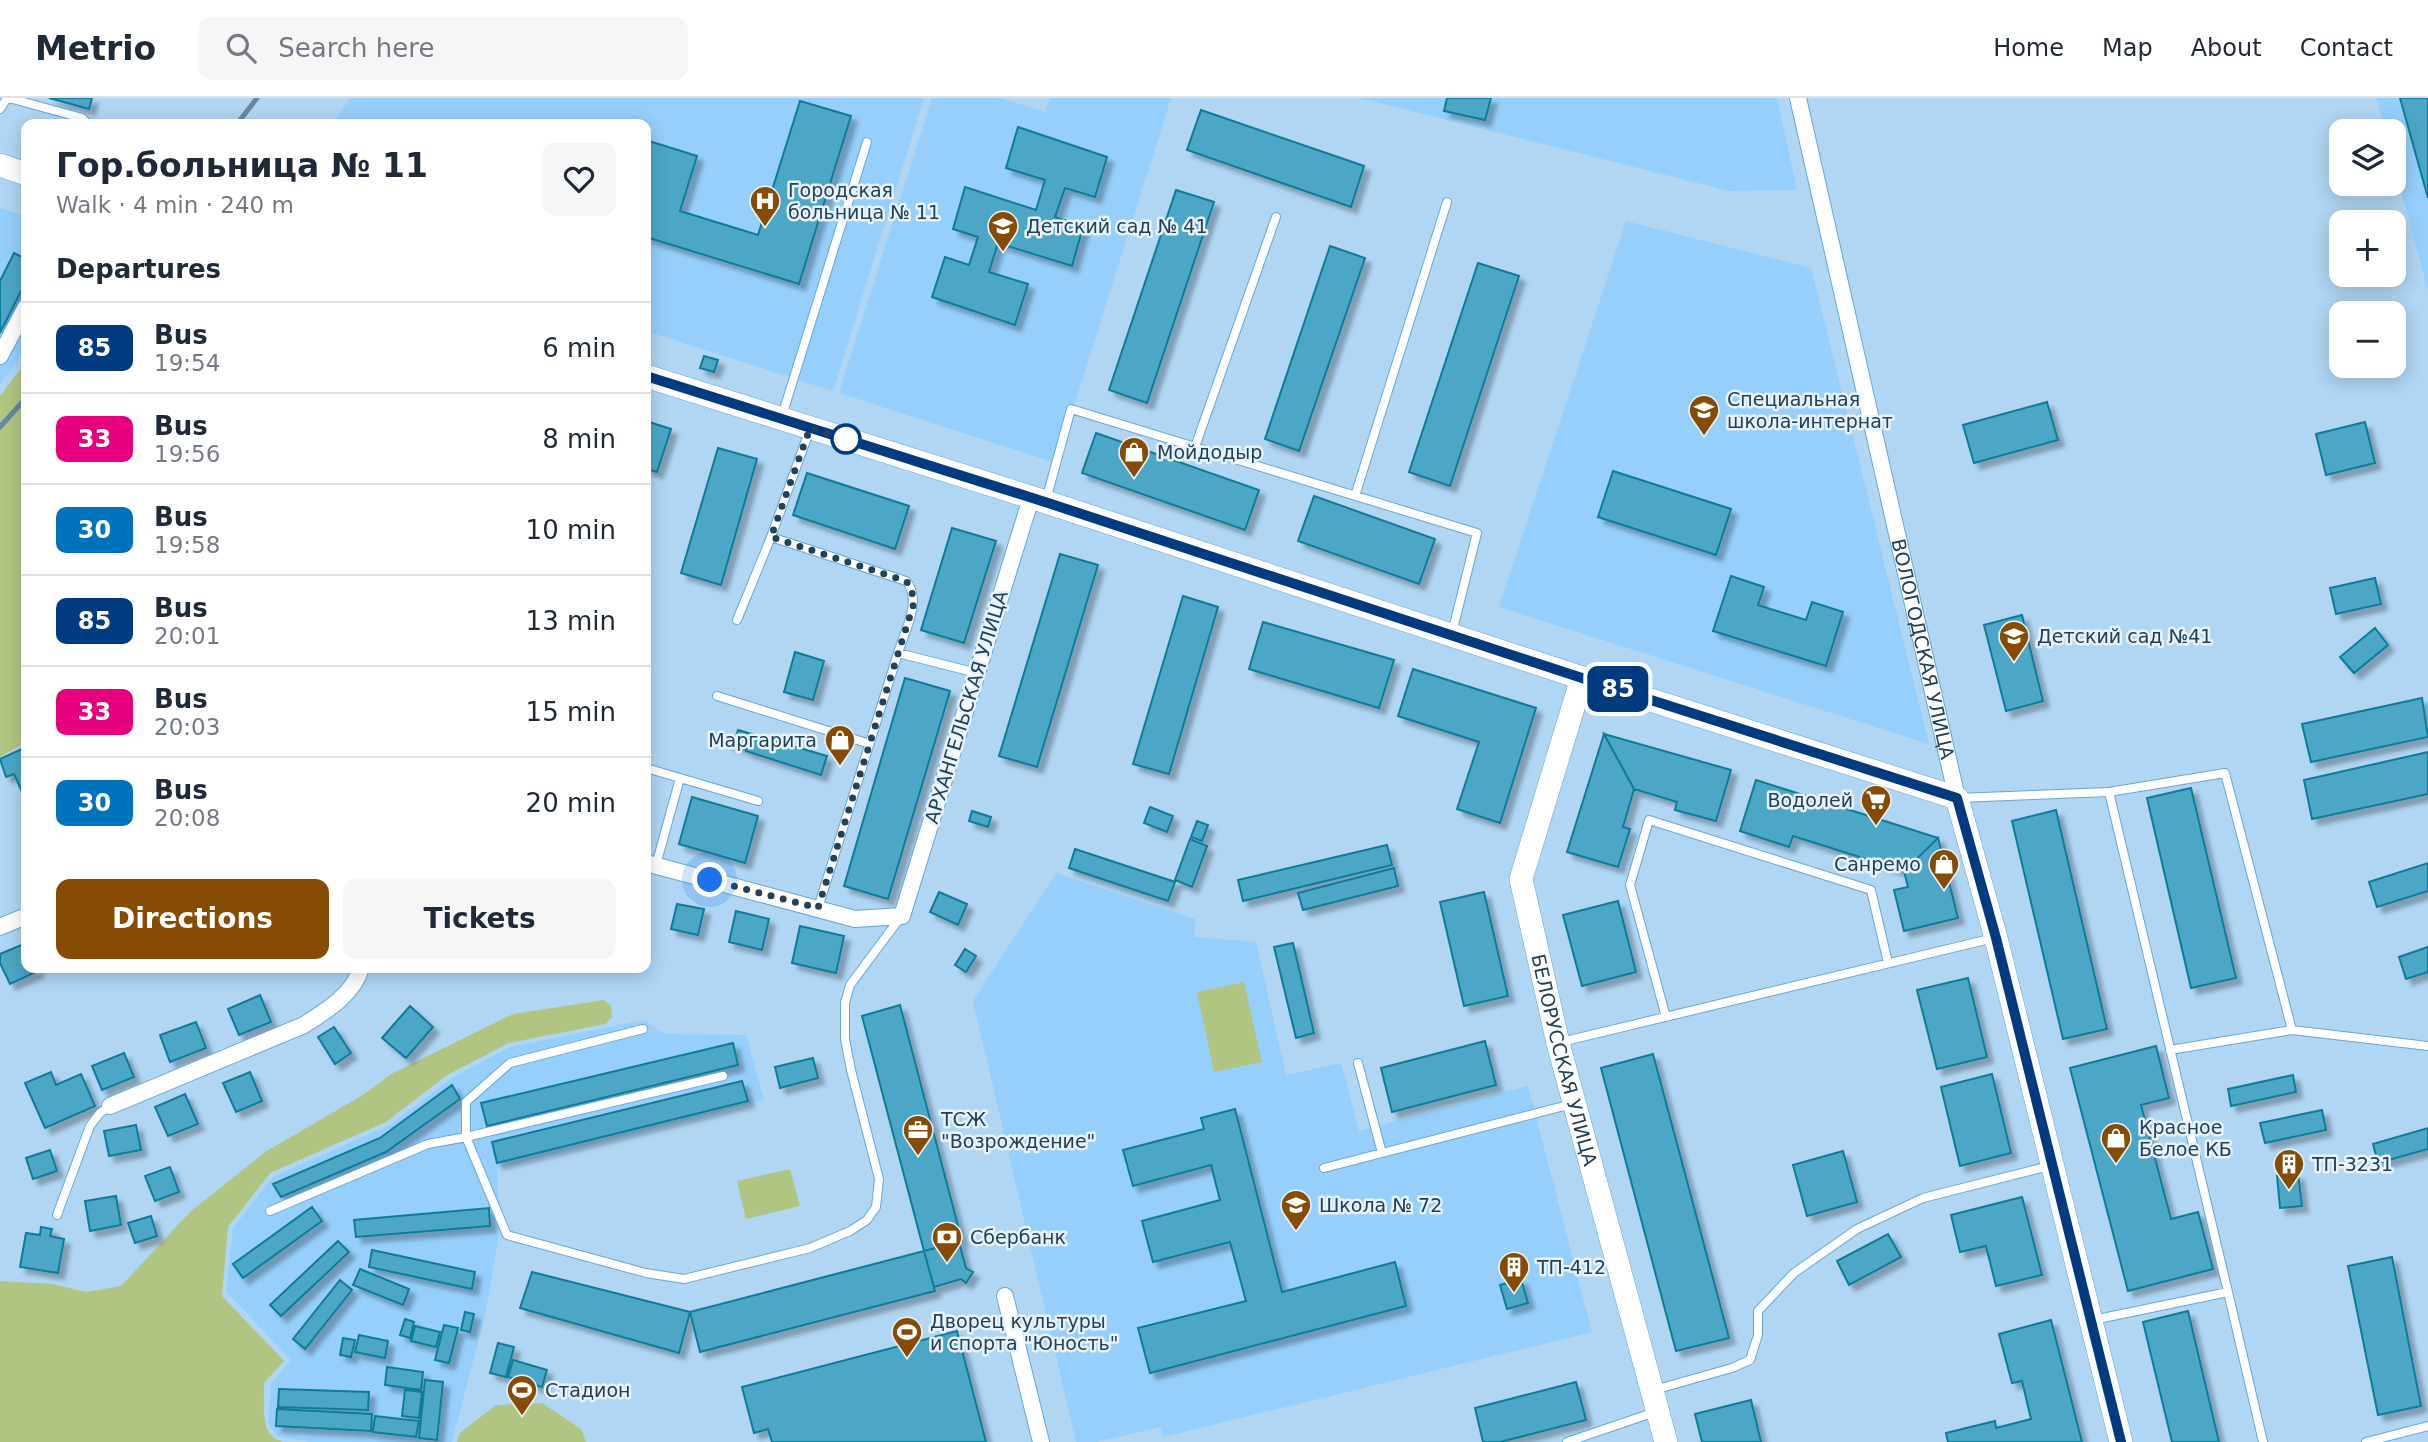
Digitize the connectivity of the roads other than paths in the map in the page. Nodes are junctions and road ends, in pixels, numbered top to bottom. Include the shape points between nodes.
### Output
1 (8, 98) edge
2 (1798, 98) edge
3 (0, 109) edge
4 (83, 119) edge
5 (867, 142) dead end
6 (0, 165) edge
7 (21, 172) edge
8 (1447, 202) dead end
9 (1276, 217) dead end
10 (21, 316) edge
11 (0, 356) edge
12 (651, 378) edge
13 (781, 419) junction
14 (810, 428) junction
15 (1195, 447) junction
16 (1355, 496) junction
17 (1038, 500) junction
18 (771, 537) junction
19 (737, 620) dead end
20 (1452, 636) junction
21 (898, 653) junction
22 (976, 673) junction
23 (1582, 678) junction
24 (717, 696) dead end
25 (870, 744) junction
26 (651, 769) edge
27 (680, 778) junction
28 (2109, 792) junction
29 (1957, 798) junction
30 (758, 801) dead end
31 (651, 864) edge
32 (818, 908) junction
33 (902, 916) junction
34 (21, 918) edge
35 (0, 927) edge
36 (1996, 938) junction
37 (1888, 963) junction
38 (360, 973) edge
39 (1665, 1017) junction
40 (643, 1029) dead end
41 (2292, 1030) junction
42 (1558, 1043) junction
43 (2428, 1046) edge
44 (2170, 1050) junction
45 (1358, 1063) dead end
46 (723, 1076) dead end
47 (1574, 1103) junction
48 (110, 1106) joint
49 (466, 1138) junction
50 (1382, 1153) junction
51 (2052, 1165) junction
52 (1324, 1168) dead end
53 (270, 1211) dead end
54 (57, 1215) dead end
55 (2228, 1292) junction
56 (1005, 1296) dead end
57 (2091, 1321) junction
58 (1655, 1401) junction
59 (2428, 1426) edge
60 (1041, 1442) edge
61 (1567, 1442) edge
62 (1666, 1442) edge
63 (2121, 1442) edge
64 (2263, 1442) edge
65 (2366, 1442) edge

1 - 3 lane
1 - 4 lane
2 - 29 street, ВОЛОГОДСКАЯ УЛИЦА
5 - 13 lane
6 - 7 street
8 - 16 lane
9 - 15 lane
10 - 11 street
12 - 13 street
13 - 14 street
14 - 17 street
14 - 18 lane
15 - 16 lane
15 - 17 lane via 1071,409
16 - 20 lane via 1477,533
17 - 20 street
17 - 22 street, АРХАНГЕЛЬСКАЯ УЛИЦА
18 - 19 lane
18 - 21 lane via 906,581 914,603
20 - 23 street
21 - 22 lane
21 - 25 lane
22 - 33 street, АРХАНГЕЛЬСКАЯ УЛИЦА
23 - 29 street
23 - 42 street, БЕЛОРУССКАЯ УЛИЦА via 1521,879
24 - 25 lane
25 - 32 lane
26 - 27 lane
27 - 30 lane
27 - 31 lane
28 - 29 lane
28 - 41 lane via 2225,774
28 - 44 lane
29 - 36 street, ВОЛОГОДСКАЯ УЛИЦА
31 - 32 street
32 - 33 street via 855,919
33 - 49 lane via 850,985 845,1003 850,1070 877,1170 879,1194 867,1220 850,1231 810,1248 696,1277 646,1273 507,1235
34 - 35 street
36 - 37 lane
36 - 51 street, ВОЛОГОДСКАЯ УЛИЦА
37 - 39 lane
37 - 39 lane via 1871,890 1649,820 1630,885
38 - 48 street via 330,1008 304,1025
39 - 42 lane
40 - 49 lane via 510,1063 466,1102
41 - 43 lane
41 - 44 lane
42 - 47 street, БЕЛОРУССКАЯ УЛИЦА
44 - 55 lane
45 - 50 lane
46 - 49 lane
47 - 50 lane
47 - 58 street, БЕЛОРУССКАЯ УЛИЦА
48 - 54 lane via 90,1126
49 - 53 lane via 428,1144
50 - 52 lane
51 - 57 street, ВОЛОГОДСКАЯ УЛИЦА
51 - 58 lane via 1923,1198 1857,1229 1794,1273 1758,1311 1758,1335 1750,1360
55 - 57 lane
55 - 64 lane
56 - 60 street
57 - 63 street, ВОЛОГОДСКАЯ УЛИЦА
58 - 61 lane
58 - 62 street, БЕЛОРУССКАЯ УЛИЦА
59 - 65 lane

